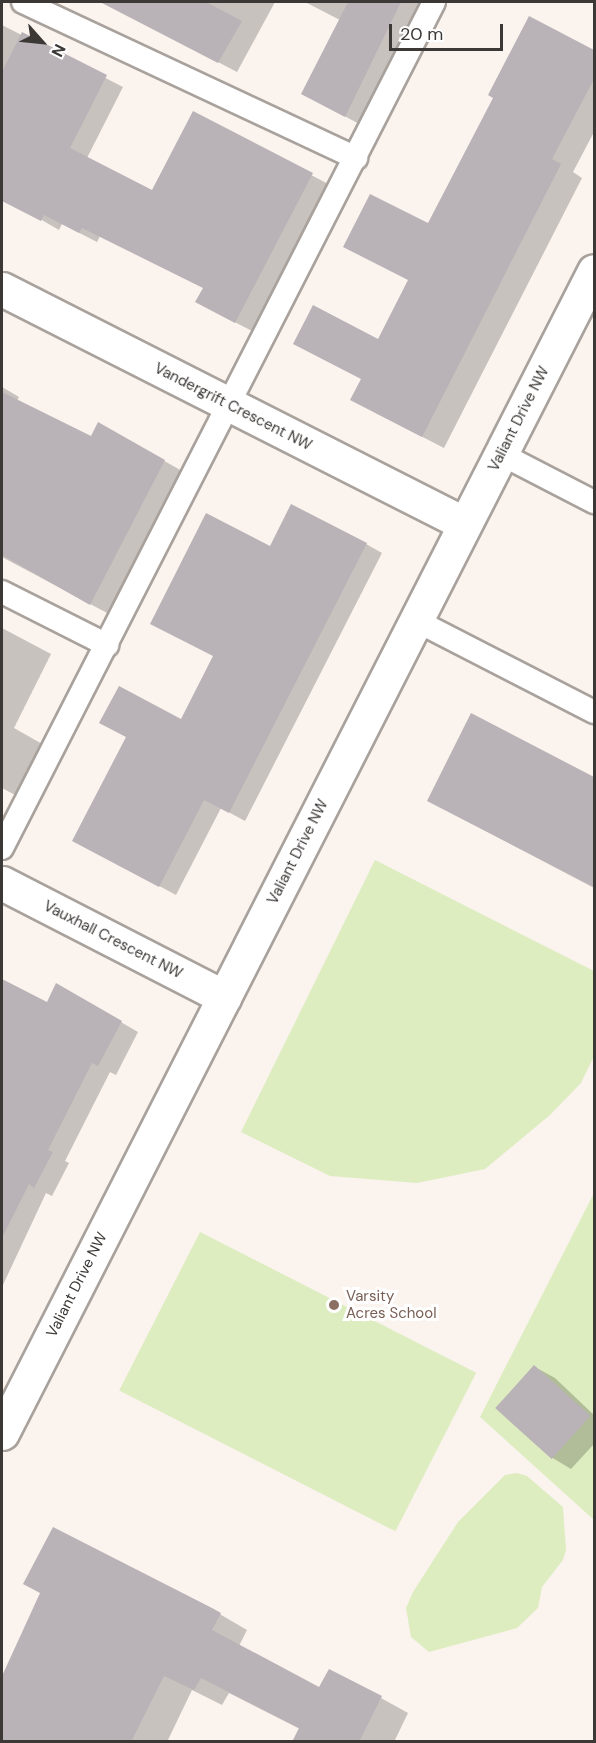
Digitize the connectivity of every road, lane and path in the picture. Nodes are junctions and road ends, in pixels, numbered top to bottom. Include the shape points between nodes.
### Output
1 (23, 2) edge
2 (434, 2) edge
3 (356, 158) junction
4 (594, 271) edge
5 (2, 289) edge
6 (229, 405) junction
7 (501, 454) junction
8 (594, 502) edge
9 (465, 524) junction
10 (2, 592) edge
11 (417, 621) junction
12 (107, 645) junction
13 (594, 712) edge
14 (2, 848) edge
15 (2, 883) edge
16 (224, 997) junction
17 (2, 1433) edge

1 - 3 lane
2 - 3 lane
3 - 6 lane
4 - 7 street, Valiant Drive NW
5 - 6 street, Vandergrift Crescent NW
6 - 9 street, Vandergrift Crescent NW
6 - 12 lane
7 - 8 lane
7 - 9 street, Valiant Drive NW
9 - 11 street, Valiant Drive NW
10 - 12 lane
11 - 13 lane
11 - 16 street, Valiant Drive NW
12 - 14 lane
15 - 16 street, Vauxhall Crescent NW
16 - 17 street, Valiant Drive NW

